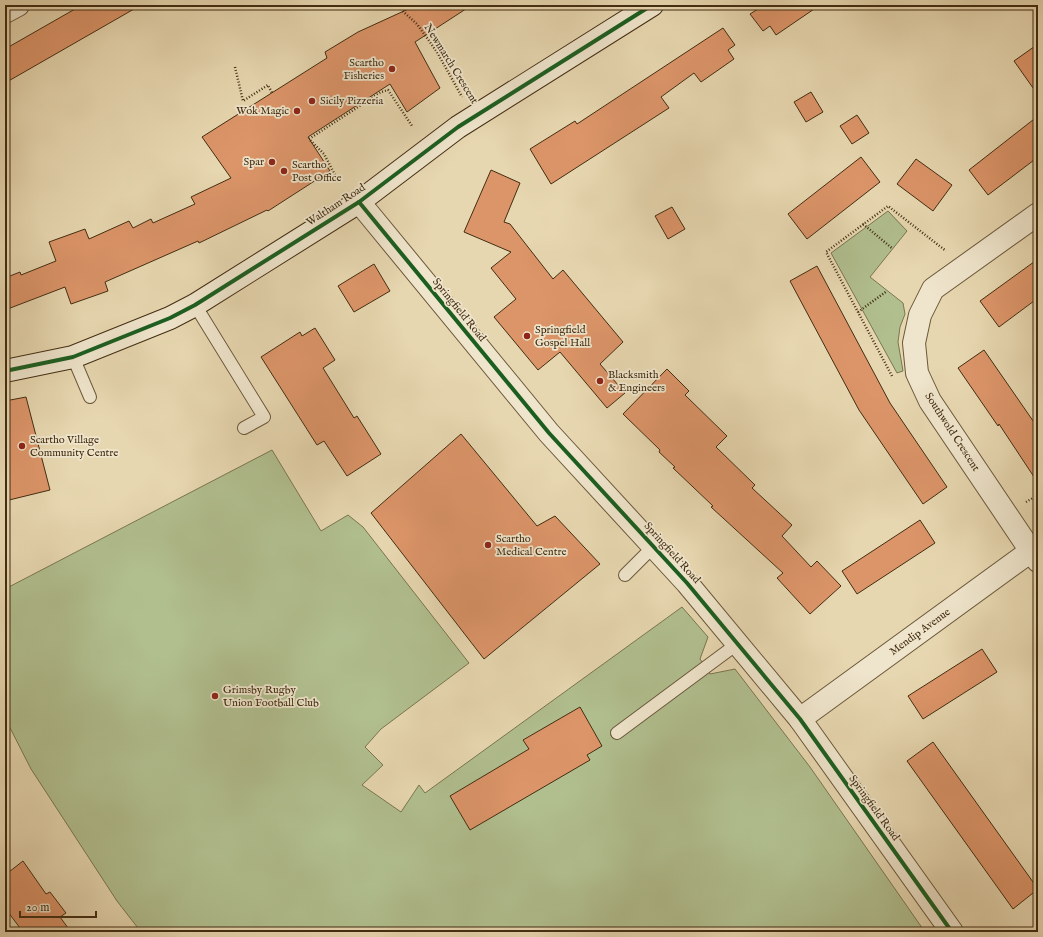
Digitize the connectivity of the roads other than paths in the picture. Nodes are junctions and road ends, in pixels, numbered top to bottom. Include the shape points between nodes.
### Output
1 (18, 5) edge
2 (652, 5) edge
3 (5, 12) edge
4 (359, 202) junction
5 (1038, 214) edge
6 (195, 305) junction
7 (72, 357) junction
8 (5, 371) edge
9 (90, 397) dead end
10 (244, 428) dead end
11 (654, 546) junction
12 (1035, 556) edge
13 (625, 576) dead end
14 (737, 644) junction
15 (800, 719) junction
16 (617, 733) dead end
17 (952, 932) edge

1 - 3 street
2 - 4 street, Waltham Road via 474,116
4 - 6 street, Waltham Road
4 - 11 street, Springfield Road via 549,433
5 - 12 street, Southwold Crescent via 932,288 920,315 914,343 917,373 930,401
6 - 7 street, Waltham Road via 170,318
6 - 10 lane via 264,416
7 - 8 street, Waltham Road
7 - 9 lane
11 - 13 lane
11 - 14 street, Springfield Road
12 - 15 street, Mendip Avenue
14 - 15 street, Springfield Road
14 - 16 lane
15 - 17 street, Springfield Road

